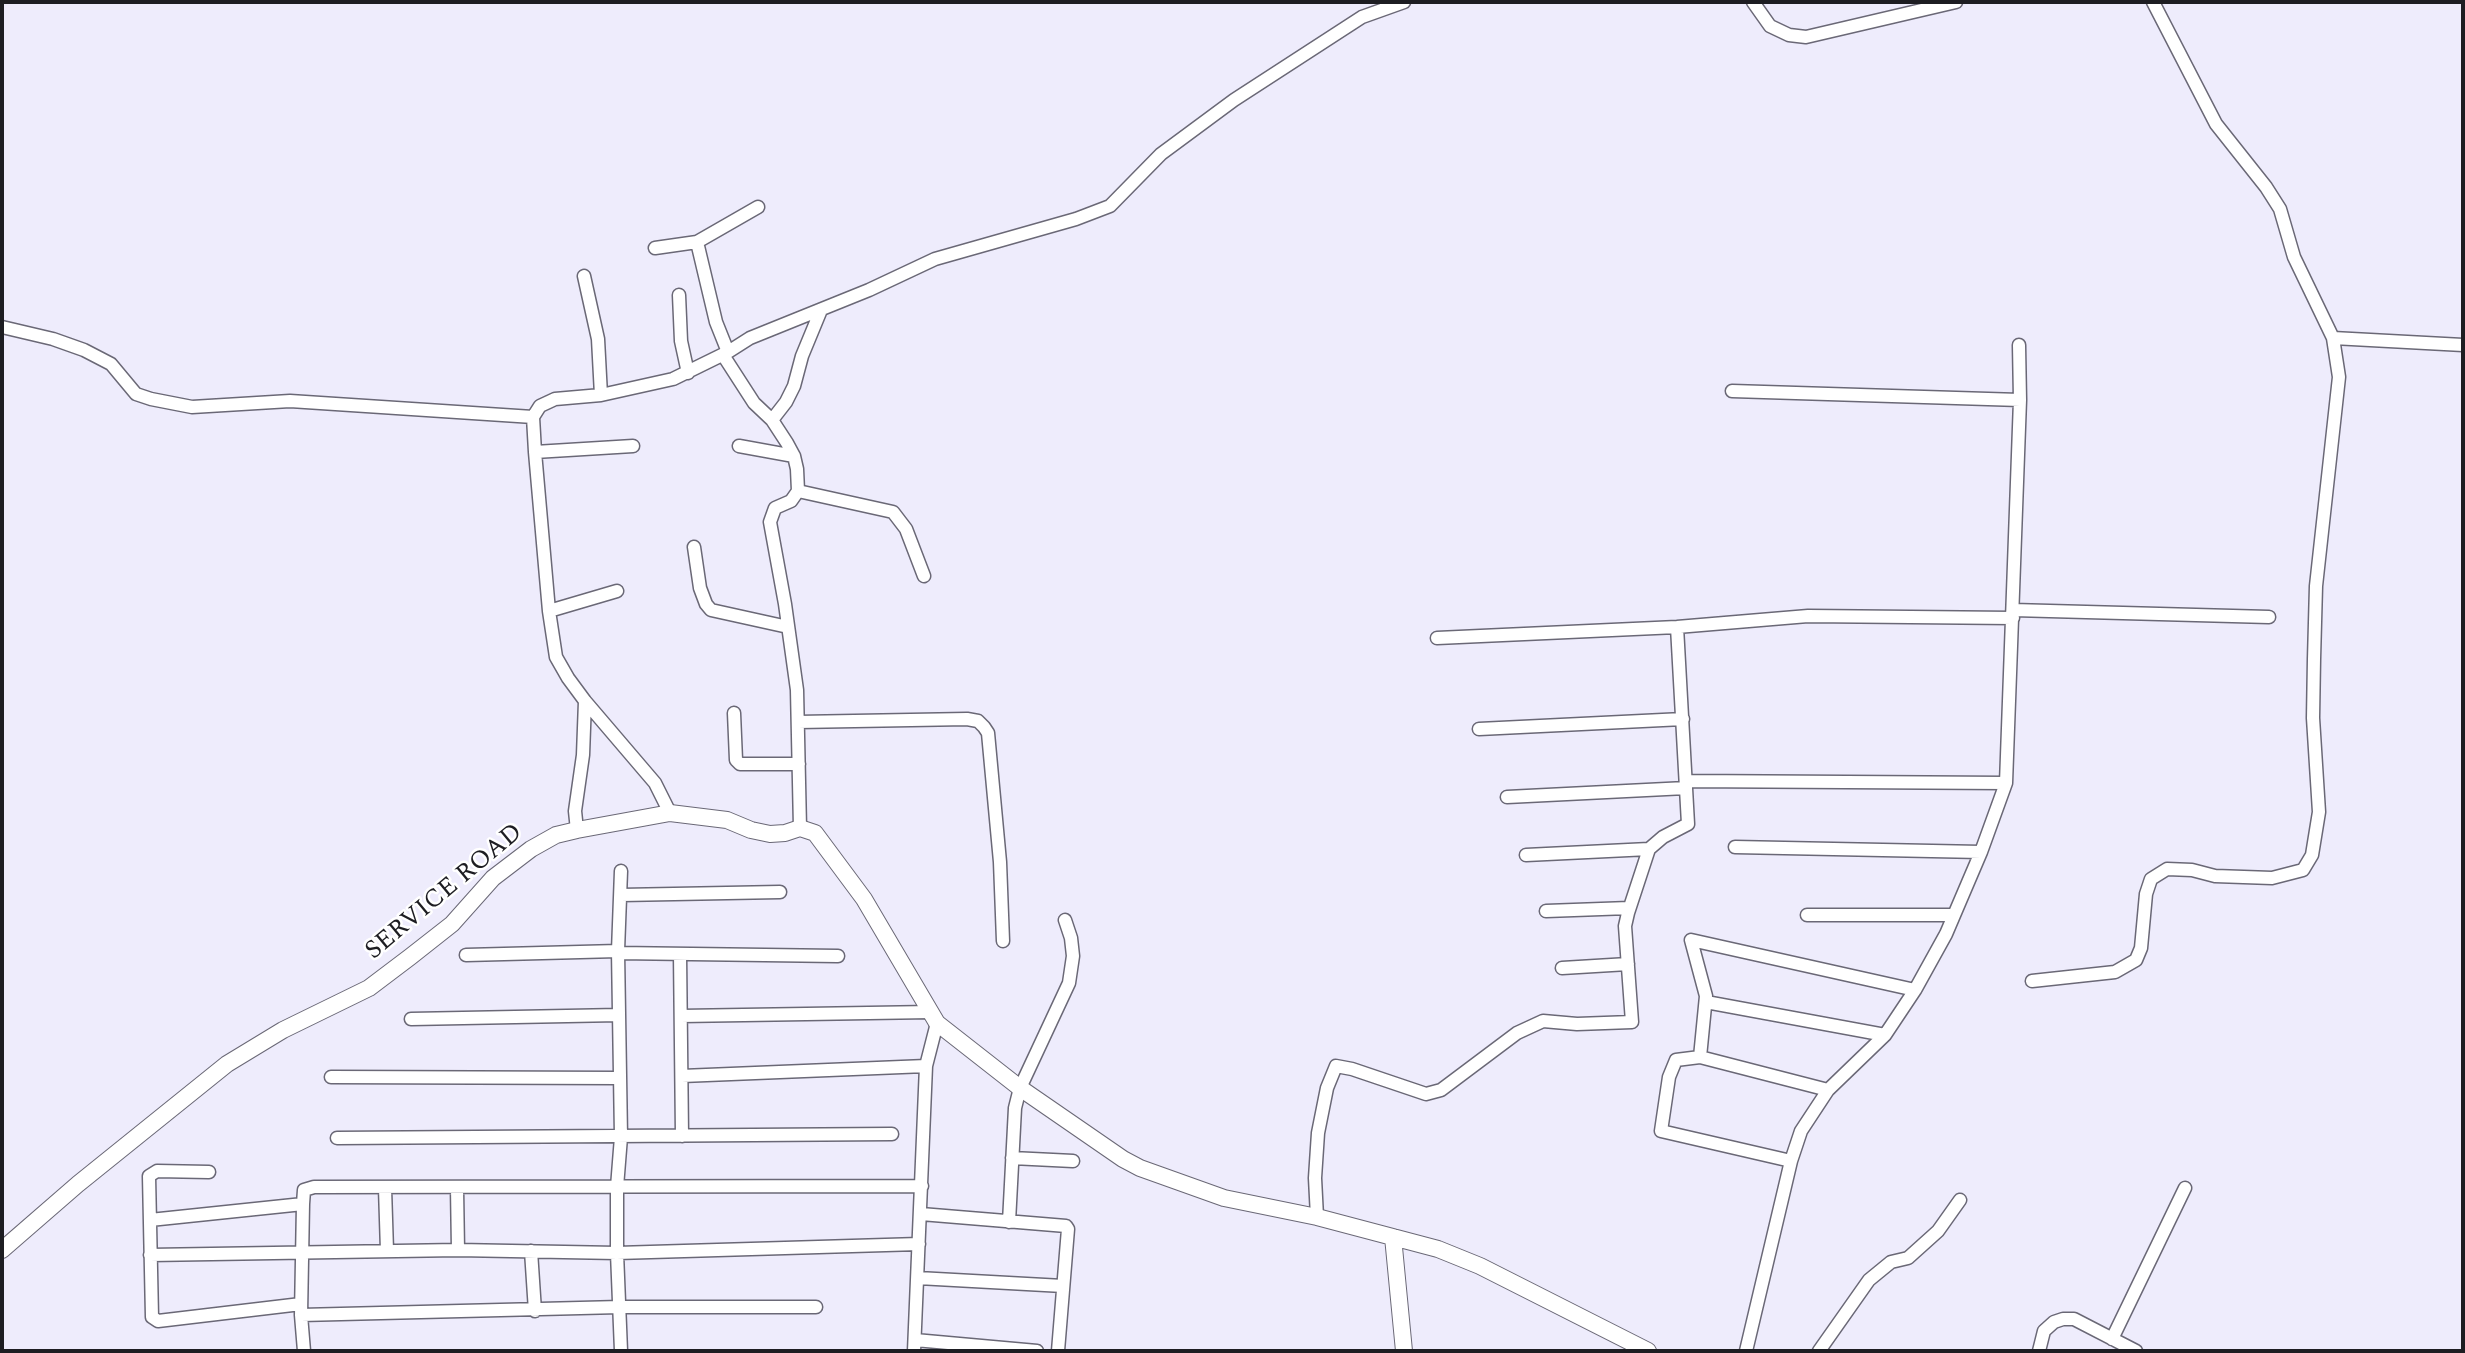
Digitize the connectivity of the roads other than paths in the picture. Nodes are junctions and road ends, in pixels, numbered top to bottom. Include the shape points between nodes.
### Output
1 (1404, 2) edge
2 (1753, 2) edge
3 (1955, 2) edge
4 (2152, 2) edge
5 (758, 207) dead end
6 (697, 242) junction
7 (655, 248) dead end
8 (584, 275) dead end
9 (679, 295) dead end
10 (821, 310) junction
11 (2, 327) edge
12 (2333, 338) junction
13 (2019, 345) dead end
14 (2463, 345) edge
15 (725, 353) junction
16 (688, 373) junction
17 (1731, 391) dead end
18 (601, 395) junction
19 (2020, 400) junction
20 (533, 418) junction
21 (772, 420) junction
22 (633, 446) dead end
23 (738, 446) dead end
24 (535, 452) junction
25 (794, 456) junction
26 (798, 491) junction
27 (694, 547) dead end
28 (924, 576) dead end
29 (617, 591) dead end
30 (550, 611) junction
31 (2013, 614) junction
32 (2269, 617) dead end
33 (1677, 626) junction
34 (788, 627) junction
35 (1437, 638) dead end
36 (585, 701) junction
37 (734, 713) dead end
38 (1683, 719) junction
39 (799, 722) junction
40 (1479, 729) dead end
41 (799, 764) junction
42 (2006, 783) junction
43 (1686, 785) junction
44 (1507, 797) dead end
45 (670, 813) junction
46 (800, 828) junction
47 (577, 830) junction
48 (1735, 847) dead end
49 (1648, 849) junction
50 (1981, 852) junction
51 (1526, 855) dead end
52 (621, 871) dead end
53 (780, 892) dead end
54 (621, 895) junction
55 (1629, 908) junction
56 (1546, 911) dead end
57 (1807, 915) dead end
58 (1954, 915) junction
59 (1066, 920) dead end
60 (1003, 941) dead end
61 (618, 952) junction
62 (680, 954) junction
63 (466, 955) dead end
64 (838, 956) dead end
65 (1628, 964) junction
66 (1562, 968) dead end
67 (2032, 981) dead end
68 (1915, 990) junction
69 (1706, 1002) junction
70 (619, 1015) junction
71 (681, 1016) junction
72 (934, 1017) junction
73 (411, 1019) dead end
74 (1885, 1035) junction
75 (1700, 1057) junction
76 (926, 1066) junction
77 (682, 1076) junction
78 (331, 1077) dead end
79 (619, 1079) junction
80 (1020, 1088) junction
81 (1828, 1090) junction
82 (892, 1133) dead end
83 (682, 1136) junction
84 (621, 1137) junction
85 (337, 1138) dead end
86 (1012, 1158) junction
87 (1073, 1161) dead end
88 (1791, 1161) junction
89 (209, 1172) dead end
90 (922, 1186) junction
91 (617, 1187) junction
92 (385, 1188) junction
93 (457, 1188) junction
94 (2185, 1188) dead end
95 (1960, 1200) dead end
96 (303, 1204) junction
97 (921, 1214) junction
98 (1317, 1217) junction
99 (150, 1220) junction
100 (1009, 1222) junction
101 (1393, 1237) junction
102 (919, 1244) junction
103 (2, 1250) edge
104 (458, 1250) junction
105 (387, 1251) junction
106 (531, 1251) junction
107 (302, 1252) junction
108 (617, 1253) junction
109 (150, 1255) junction
110 (918, 1278) junction
111 (1063, 1286) junction
112 (620, 1307) junction
113 (816, 1307) dead end
114 (301, 1309) junction
115 (536, 1311) junction
116 (2112, 1339) junction
117 (914, 1346) edge
118 (304, 1351) edge
119 (621, 1351) edge
120 (1037, 1351) edge
121 (1058, 1351) edge
122 (1404, 1351) edge
123 (1648, 1351) edge
124 (1746, 1351) edge
125 (1819, 1351) edge
126 (2039, 1351) edge
127 (2136, 1351) edge

1 - 10 street via 1362,17 1234,100 1161,154 1110,206 936,260
2 - 3 street via 1770,26 1806,37
4 - 12 street via 2216,124 2280,209 2294,257
5 - 6 street
6 - 7 street
6 - 15 street
8 - 18 street via 598,339
9 - 16 street
10 - 15 street
10 - 21 street via 794,386
11 - 20 street via 84,350 111,364 136,394 192,407 290,401
12 - 14 street
12 - 67 street via 2339,377 2316,586 2313,718 2319,812 2312,856 2303,870 2272,878 2167,869 2151,879 2136,960 2115,972
13 - 19 street
15 - 16 street
15 - 21 street via 754,402
16 - 18 street
17 - 19 street
18 - 20 street via 555,399 540,406
19 - 31 street
20 - 24 street
21 - 25 street
22 - 24 street
23 - 25 street
24 - 30 street
25 - 26 street
26 - 28 street via 893,512 906,529
26 - 34 street via 792,501 771,512 770,523
27 - 34 street via 700,589 711,610
29 - 30 street
30 - 36 street via 556,657
31 - 32 street
31 - 33 street via 1859,615
31 - 42 street
33 - 35 street
33 - 38 street
34 - 39 street
36 - 45 street via 655,783
36 - 47 street
37 - 41 street via 736,760 740,764
38 - 40 street
38 - 43 street
39 - 41 street
39 - 60 street via 967,719 984,727 1000,862
41 - 46 street
42 - 43 street
42 - 50 street
43 - 44 street
43 - 49 street via 1688,824
45 - 46 street, SERVICE ROAD via 727,821 771,834
45 - 47 street, SERVICE ROAD
46 - 72 street via 815,834 829,850 871,910
47 - 103 street, SERVICE ROAD via 531,849 493,878 452,923 369,988 283,1030 227,1064
48 - 50 street
49 - 51 street
49 - 55 street
50 - 58 street
52 - 54 street
53 - 54 street
54 - 61 street
55 - 56 street
55 - 65 street via 1625,926
57 - 58 street
58 - 68 street
59 - 80 street via 1073,956 1069,982
61 - 62 street
61 - 63 street
61 - 70 street
62 - 64 street
62 - 71 street
65 - 66 street
65 - 98 street via 1632,1022 1544,1021 1517,1033 1441,1090 1426,1094 1336,1066 1318,1133
68 - 69 street via 1691,940
68 - 74 street
69 - 74 street
69 - 75 street
70 - 73 street
70 - 79 street
71 - 72 street
71 - 77 street
72 - 76 street
72 - 80 street
74 - 81 street
75 - 81 street
75 - 88 street via 1676,1060 1661,1131
76 - 77 street
76 - 90 street
77 - 83 street
78 - 79 street
79 - 84 street
80 - 86 street
80 - 98 street via 1140,1168 1224,1198
81 - 88 street via 1801,1131
82 - 83 street
83 - 84 street
84 - 85 street
84 - 91 street
86 - 87 street
86 - 100 street
88 - 124 street
89 - 99 street via 150,1174
90 - 91 street
90 - 97 street
91 - 93 street
91 - 108 street
92 - 93 street
92 - 96 street via 314,1187 304,1190
92 - 105 street
93 - 104 street
94 - 116 street
95 - 125 street via 1938,1231 1908,1258 1891,1262 1869,1280
96 - 99 street
96 - 107 street
97 - 100 street
97 - 102 street
98 - 101 street
99 - 109 street
100 - 111 street via 1066,1226
101 - 122 street
101 - 123 street via 1480,1266
102 - 108 street
102 - 110 street
104 - 105 street
104 - 106 street
105 - 107 street
106 - 108 street
106 - 115 street
107 - 109 street
107 - 114 street
108 - 112 street
109 - 114 street via 150,1312 158,1321
110 - 111 street
110 - 117 street
111 - 121 street
112 - 113 street
112 - 115 street
112 - 119 street
114 - 115 street
114 - 118 street
116 - 126 street via 2074,1319 2063,1319 2044,1331
116 - 127 street
117 - 120 street

